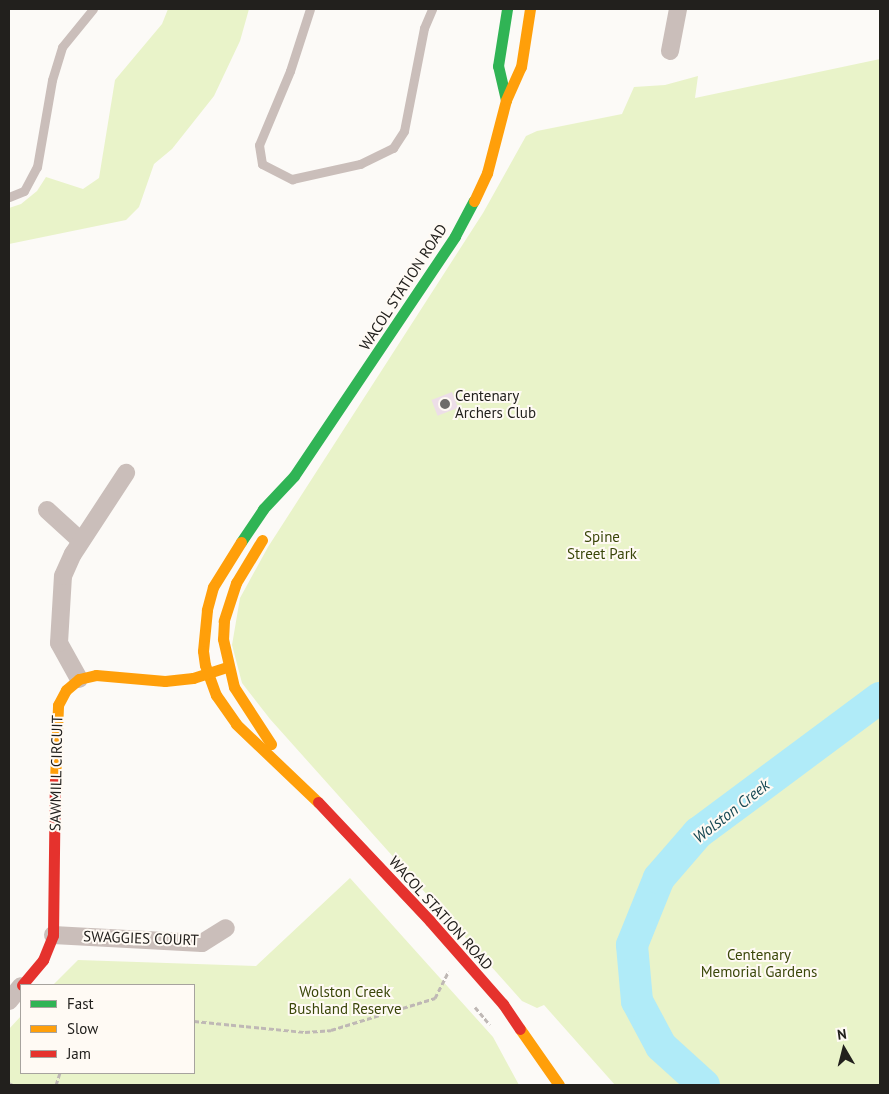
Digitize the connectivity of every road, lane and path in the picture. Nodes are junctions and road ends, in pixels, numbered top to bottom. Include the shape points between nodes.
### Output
1 (92, 9) edge
2 (310, 9) edge
3 (432, 9) edge
4 (507, 9) edge
5 (530, 9) edge
6 (678, 9) edge
7 (670, 51) dead end
8 (506, 100) junction
9 (9, 197) edge
10 (126, 473) dead end
11 (294, 476) junction
12 (282, 507) dead end
13 (47, 510) dead end
14 (266, 532) dead end
15 (82, 541) junction
16 (227, 667) junction
17 (208, 673) junction
18 (79, 679) junction
19 (289, 771) junction
20 (226, 928) dead end
21 (53, 935) junction
22 (464, 960) junction
23 (24, 984) edge
24 (20, 988) edge
25 (9, 1001) edge
26 (195, 1021) edge
27 (9, 1083) edge
28 (13, 1085) edge
29 (559, 1085) edge

1 - 9 lane via 62,47 52,80 36,167 24,191
2 - 3 lane via 290,71 259,145 262,164 292,179 360,164 393,148 404,131 424,28
4 - 8 main road, WACOL STATION ROAD via 498,66
5 - 8 main road, WACOL STATION ROAD via 521,67
6 - 7 street
8 - 11 main road, WACOL STATION ROAD via 487,173 455,236
10 - 15 street
11 - 12 main road, WACOL STATION ROAD
11 - 17 main road, WACOL STATION ROAD via 263,508 214,587 203,629
13 - 15 street
14 - 16 main road, WACOL STATION ROAD via 245,566 228,604 223,639
15 - 18 street via 63,576 59,632 64,656
16 - 17 main road
16 - 19 main road, WACOL STATION ROAD via 243,703
17 - 18 main road via 165,681 96,675
17 - 19 main road, WACOL STATION ROAD via 216,695 236,724
18 - 21 main road, SAWMILL CIRCUIT via 66,690 58,705
19 - 22 main road, WACOL STATION ROAD
20 - 21 street, SWAGGIES COURT via 202,943
21 - 23 main road, SAWMILL CIRCUIT via 43,960
22 - 26 path via 447,973 435,998 331,1030 305,1032
22 - 29 main road, WACOL STATION ROAD via 503,1004
24 - 25 street, SAWMILL CIRCUIT
27 - 28 path

